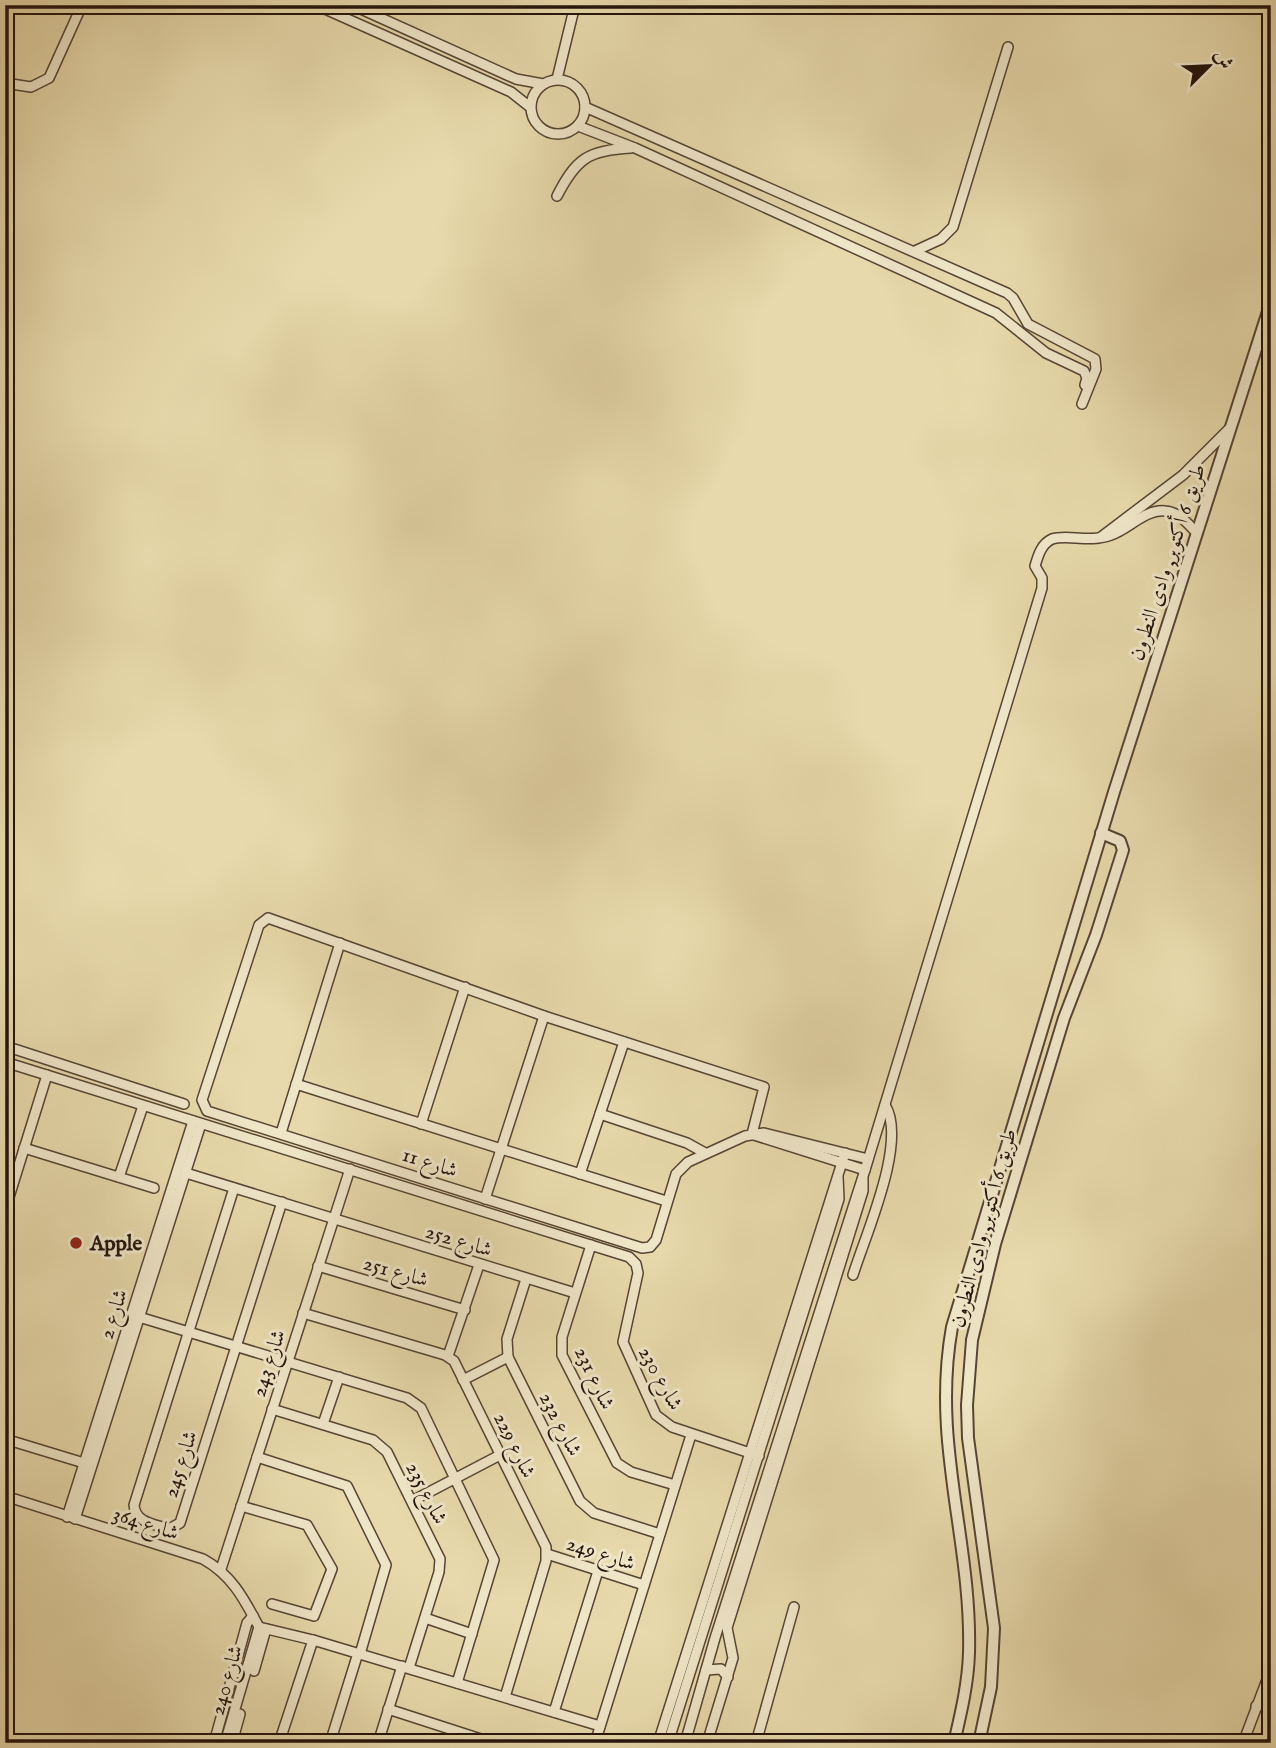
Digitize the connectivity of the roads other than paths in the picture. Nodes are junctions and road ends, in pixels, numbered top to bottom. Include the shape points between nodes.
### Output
1 (82, 5) edge
2 (316, 5) edge
3 (352, 5) edge
4 (575, 5) edge
5 (1008, 47) dead end
6 (557, 79) junction
7 (5, 83) edge
8 (543, 83) junction
9 (530, 107) junction
10 (585, 107) junction
11 (578, 126) junction
12 (635, 148) junction
13 (556, 196) dead end
14 (915, 251) junction
15 (1271, 303) edge
16 (1019, 311) junction
17 (1010, 322) junction
18 (1097, 363) junction
19 (1084, 371) junction
20 (1230, 428) junction
21 (1196, 533) junction
22 (1100, 538) junction
23 (1101, 833) junction
24 (340, 943) junction
25 (465, 987) junction
26 (544, 1016) junction
27 (624, 1042) junction
28 (5, 1046) edge
29 (5, 1062) edge
30 (47, 1075) junction
31 (296, 1084) junction
32 (184, 1104) dead end
33 (885, 1105) junction
34 (143, 1106) junction
35 (600, 1114) junction
36 (197, 1123) junction
37 (421, 1124) junction
38 (281, 1133) junction
39 (752, 1134) junction
40 (24, 1148) junction
41 (501, 1149) junction
42 (705, 1153) junction
43 (843, 1157) junction
44 (869, 1159) junction
45 (350, 1169) junction
46 (186, 1172) junction
47 (864, 1173) junction
48 (580, 1174) junction
49 (119, 1177) junction
50 (154, 1188) dead end
51 (234, 1188) junction
52 (485, 1199) junction
53 (666, 1201) junction
54 (282, 1202) junction
55 (5, 1210) edge
56 (333, 1218) junction
57 (592, 1245) junction
58 (629, 1256) joint
59 (479, 1265) junction
60 (318, 1266) junction
61 (853, 1275) dead end
62 (526, 1279) junction
63 (831, 1281) junction
64 (575, 1293) junction
65 (465, 1310) junction
66 (303, 1313) junction
67 (139, 1317) junction
68 (132, 1327) junction
69 (189, 1332) junction
70 (236, 1346) junction
71 (448, 1356) junction
72 (508, 1357) junction
73 (287, 1362) junction
74 (339, 1377) junction
75 (463, 1380) junction
76 (272, 1409) junction
77 (323, 1424) junction
78 (691, 1434) junction
79 (5, 1439) edge
80 (754, 1454) junction
81 (500, 1455) junction
82 (257, 1457) junction
83 (84, 1463) junction
84 (456, 1478) junction
85 (676, 1485) junction
86 (5, 1496) edge
87 (412, 1501) junction
88 (241, 1507) junction
89 (71, 1518) junction
90 (660, 1534) junction
91 (547, 1554) junction
92 (221, 1569) junction
93 (598, 1571) junction
94 (644, 1585) junction
95 (272, 1604) dead end
96 (794, 1607) dead end
97 (253, 1616) junction
98 (425, 1618) junction
99 (262, 1628) junction
100 (472, 1634) junction
101 (715, 1638) junction
102 (313, 1640) junction
103 (729, 1640) junction
104 (359, 1653) junction
105 (405, 1667) junction
106 (1271, 1669) edge
107 (706, 1670) junction
108 (727, 1677) junction
109 (457, 1683) junction
110 (505, 1697) junction
111 (1271, 1704) edge
112 (1256, 1706) junction
113 (388, 1709) junction
114 (554, 1712) junction
115 (600, 1726) junction
116 (214, 1743) edge
117 (225, 1743) edge
118 (232, 1743) edge
119 (279, 1743) edge
120 (330, 1743) edge
121 (378, 1743) edge
122 (493, 1743) edge
123 (595, 1743) edge
124 (658, 1743) edge
125 (668, 1743) edge
126 (685, 1743) edge
127 (707, 1743) edge
128 (757, 1743) edge
129 (954, 1743) edge
130 (979, 1743) edge
131 (1242, 1743) edge

1 - 7 street via 49,78 31,87
2 - 9 street via 511,92
3 - 8 street via 523,81
4 - 6 street
5 - 14 street via 953,227 941,239
6 - 8 street
6 - 10 street via 577,86
8 - 9 street
9 - 11 street via 546,132 563,134
10 - 11 street
10 - 14 street
11 - 12 street
12 - 13 street via 588,156 569,173
12 - 17 street
14 - 16 street via 1007,293
15 - 20 street, طريق 6 أكتوبر, وادى النطرون
16 - 17 street
16 - 18 street via 1035,329 1089,354
17 - 19 street via 1046,353
18 - 19 street
18 - 19 street via 1082,404
20 - 21 street, طريق 6 أكتوبر, وادى النطرون
20 - 22 street via 1183,475
21 - 22 street via 1174,513 1157,512
21 - 23 street, طريق 6 أكتوبر, وادى النطرون
22 - 33 street via 1053,539 1039,553 1035,566 1042,588
23 - 129 street, طريق 6 أكتوبر, وادى النطرون via 958,1299 946,1359 946,1439 969,1634 966,1686
23 - 130 street, طريق 6 أكتوبر, وادى النطرون via 1120,841 1123,850 1064,1018 995,1244 972,1340 968,1438 994,1628 991,1688
24 - 25 street
24 - 31 street
24 - 38 street, شارع 11 via 273,919 261,922 203,1096 207,1111
25 - 26 street
25 - 37 street
26 - 27 street
26 - 41 street
27 - 35 street
27 - 39 street via 764,1087
28 - 32 street
29 - 30 street, شارع 11
30 - 34 street, شارع 11
30 - 40 street
31 - 37 street
31 - 38 street
33 - 44 street
33 - 61 street via 892,1124 890,1154
34 - 36 street, شارع 11
34 - 49 street
35 - 42 street
35 - 48 street
36 - 45 street, شارع 11
36 - 46 street, شارع 2
36 - 68 street, شارع 2
37 - 41 street
38 - 52 street, شارع 11
39 - 42 street
39 - 43 street
40 - 49 street
40 - 55 street
41 - 48 street
41 - 52 street
42 - 53 street via 676,1174
43 - 44 street
43 - 47 street
43 - 80 street
44 - 47 street
45 - 56 street, شارع 243
45 - 57 street, شارع 11
46 - 51 street, شارع 252
46 - 67 street, شارع 2
47 - 63 street via 863,1191
48 - 53 street
49 - 50 street
51 - 54 street, شارع 252
51 - 69 street, شارع 245
52 - 53 street, شارع 11 via 642,1248 654,1244
54 - 56 street, شارع 252
54 - 70 street, شارع 245
56 - 59 street, شارع 252
56 - 60 street, شارع 243
57 - 58 street, شارع 11
57 - 64 street, شارع 231
58 - 78 street, شارع 230 via 638,1273 624,1350 660,1420
59 - 62 street, شارع 252
59 - 65 street
60 - 65 street, شارع 251
60 - 66 street, شارع 243
62 - 64 street, شارع 252
62 - 72 street via 507,1339
63 - 101 street
63 - 103 street via 727,1628
64 - 85 street, شارع 231 via 562,1337 562,1354 614,1458 626,1470
65 - 71 street
66 - 71 street
66 - 73 street, شارع 243
67 - 68 street, شارع 2
67 - 69 street
68 - 83 street, شارع 2
68 - 89 street, شارع 2
69 - 70 street
69 - 70 street, شارع 245 via 134,1505 140,1520 169,1529 180,1523
70 - 73 street
71 - 75 street, شارع 229
72 - 75 street
72 - 90 street, شارع 232 via 584,1506
73 - 74 street
73 - 76 street, شارع 243
74 - 77 street
74 - 84 street via 417,1403
75 - 81 street, شارع 229
76 - 77 street, شارع 235
76 - 82 street, شارع 243
77 - 87 street, شارع 235 via 378,1443
78 - 80 street, شارع 230
78 - 85 street
79 - 83 street
80 - 124 street
80 - 125 street
81 - 84 street
81 - 91 street, شارع 229
82 - 88 street, شارع 243
82 - 104 street via 339,1482 351,1491 386,1565
83 - 89 street, شارع 2
84 - 87 street
84 - 100 street via 494,1560
85 - 90 street
86 - 89 street, شارع 364
87 - 98 street, شارع 235 via 440,1559
88 - 92 street, شارع 243
88 - 95 street via 307,1525 332,1569 314,1616
89 - 92 street, شارع 364 via 203,1559
90 - 94 street
91 - 93 street, شارع 249
91 - 110 street
92 - 97 street, شارع 364
93 - 94 street, شارع 249
93 - 114 street
94 - 115 street
96 - 128 street
97 - 99 street, شارع 364
97 - 116 street via 247,1623
98 - 100 street
98 - 105 street, شارع 235
99 - 102 street
99 - 117 street, شارع 240
99 - 118 street
100 - 109 street
101 - 103 street
101 - 107 street
102 - 104 street
102 - 119 street
103 - 108 street via 733,1653
104 - 105 street
104 - 120 street
105 - 109 street
105 - 113 street, شارع 235
106 - 112 street
107 - 108 street via 721,1669
107 - 126 street
108 - 127 street
109 - 110 street
110 - 114 street
111 - 112 street
112 - 131 street
113 - 121 street, شارع 235
113 - 122 street
114 - 115 street
115 - 123 street

